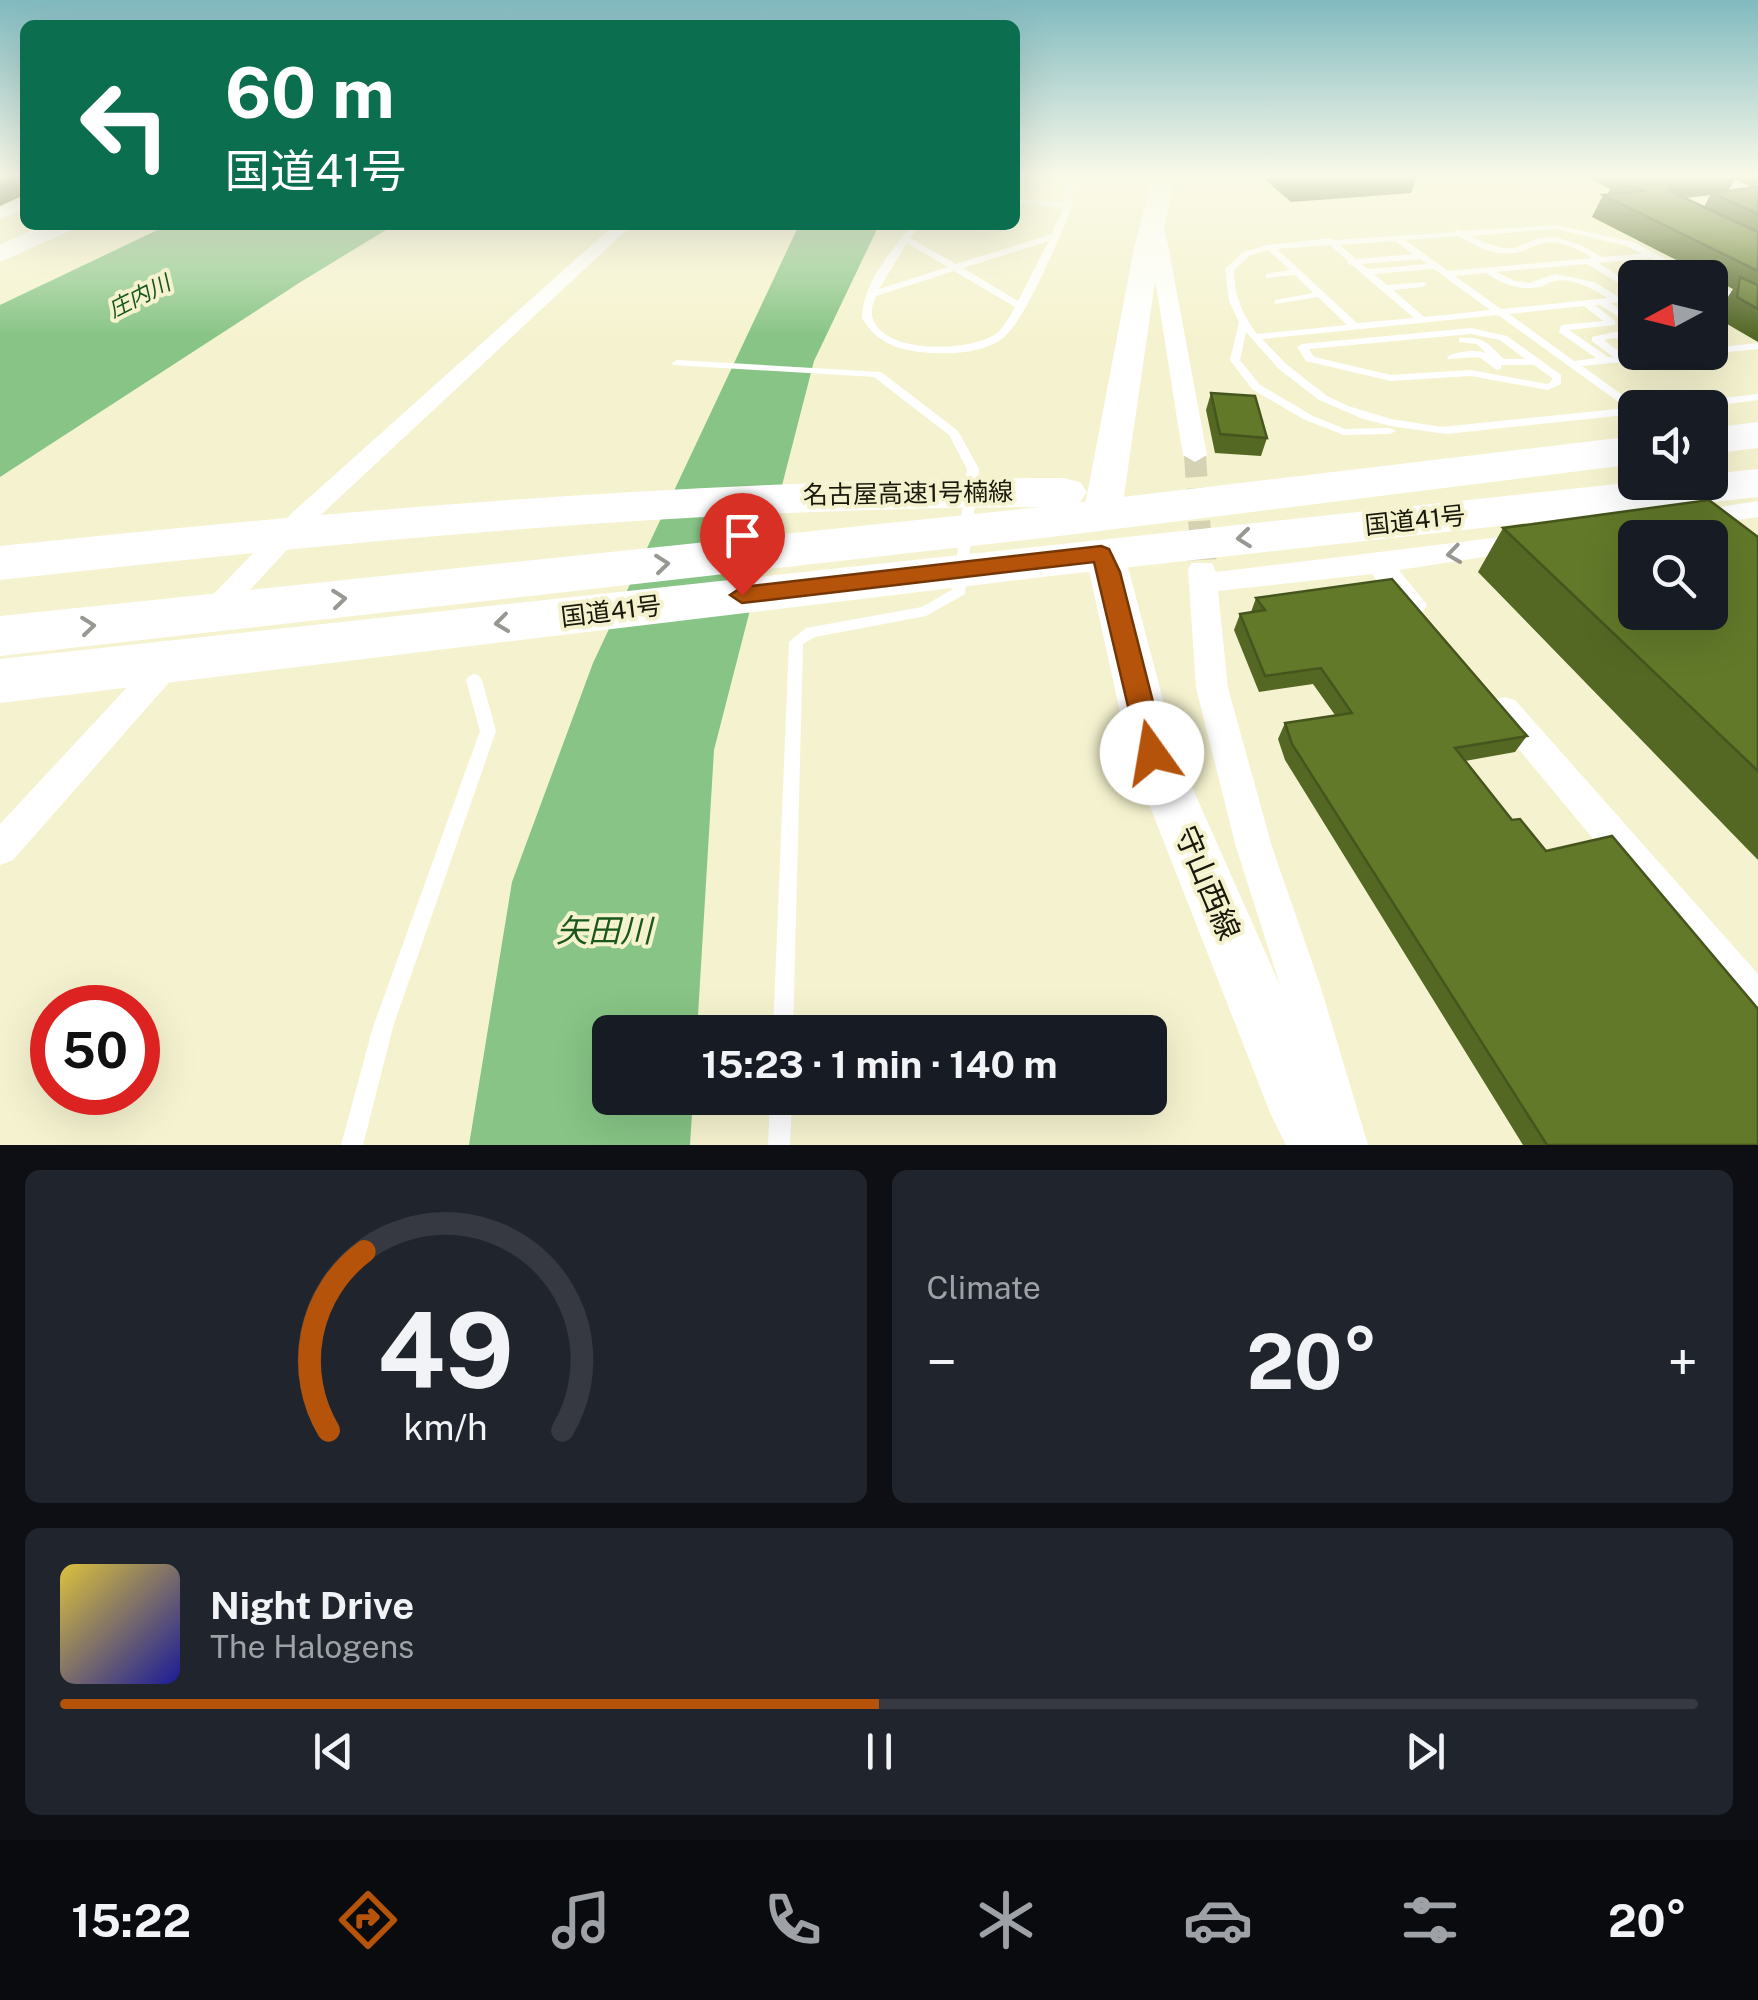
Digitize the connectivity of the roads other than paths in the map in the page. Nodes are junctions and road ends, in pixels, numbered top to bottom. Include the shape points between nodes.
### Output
1 (51, 230) edge
2 (618, 230) edge
3 (911, 230) edge
4 (1057, 230) edge
5 (1149, 230) edge
6 (1157, 230) edge
7 (1489, 230) edge
8 (1573, 230) edge
9 (1458, 232) junction
10 (1055, 236) junction
11 (1396, 237) junction
12 (905, 238) junction
13 (1330, 241) junction
14 (1270, 246) junction
15 (1372, 252) dead end
16 (0, 254) edge
17 (1657, 255) junction
18 (1422, 256) junction
19 (1381, 260) junction
20 (1594, 260) junction
21 (1666, 260) edge
22 (1352, 262) junction
23 (1436, 266) junction
24 (955, 268) junction
25 (1488, 270) junction
26 (1297, 272) junction
27 (1364, 272) junction
28 (1446, 274) junction
29 (1270, 276) dead end
30 (1618, 278) edge
31 (1422, 284) dead end
32 (1383, 288) junction
33 (872, 294) junction
34 (1320, 294) junction
35 (1728, 296) edge
36 (1616, 300) joint
37 (1278, 302) dead end
38 (1600, 302) junction
39 (1586, 303) junction
40 (1019, 305) junction
41 (1758, 310) edge
42 (1500, 312) junction
43 (1618, 313) edge
44 (1416, 320) junction
45 (1243, 323) junction
46 (1354, 326) junction
47 (1618, 335) edge
48 (1254, 336) junction
49 (1431, 339) junction
50 (1758, 346) edge
51 (1728, 349) edge
52 (1618, 355) edge
53 (1452, 357) junction
54 (1618, 359) edge
55 (1608, 360) junction
56 (677, 364) dead end
57 (1572, 364) junction
58 (1540, 365) junction
59 (859, 372) joint
60 (1472, 374) junction
61 (1758, 397) edge
62 (1618, 398) edge
63 (1728, 401) edge
64 (1618, 412) edge
65 (1446, 431) junction
66 (1758, 435) edge
67 (1728, 439) edge
68 (1618, 453) edge
69 (1195, 455) tunnel mouth
70 (1758, 460) edge
71 (1728, 463) edge
72 (1758, 468) edge
73 (1728, 472) edge
74 (1618, 476) edge
75 (1758, 483) edge
76 (1618, 484) edge
77 (1758, 509) edge
78 (1683, 520) edge
79 (1074, 538) junction
80 (1549, 540) edge
81 (0, 543) edge
82 (0, 564) edge
83 (1378, 564) junction
84 (1429, 623) edge
85 (200, 625) junction
86 (0, 636) edge
87 (0, 680) edge
88 (474, 680) dead end
89 (1480, 682) edge
90 (0, 849) edge
91 (1758, 1004) edge
92 (784, 1015) edge
93 (780, 1115) edge
94 (352, 1145) edge
95 (779, 1145) edge
96 (1321, 1145) edge
97 (1345, 1145) edge

1 - 16 main road
2 - 85 street via 302,518
3 - 12 lane
4 - 10 lane
5 - 79 main road, 守山西線
6 - 69 street
7 - 9 lane
8 - 17 lane
9 - 11 lane
9 - 20 lane via 1490,248 1568,243
10 - 24 lane
10 - 40 lane
11 - 13 lane
11 - 18 lane
12 - 24 lane
12 - 33 lane
13 - 14 lane
13 - 22 lane
14 - 26 lane
14 - 45 lane via 1229,269
15 - 19 lane
17 - 20 lane
17 - 21 lane
18 - 19 lane
18 - 23 lane
19 - 22 lane
20 - 25 lane
20 - 30 lane
22 - 27 lane
23 - 27 lane
23 - 28 lane
24 - 33 lane
24 - 40 lane
25 - 28 lane
25 - 36 lane via 1527,287 1572,278
26 - 29 lane
26 - 34 lane
27 - 32 lane
28 - 42 lane
31 - 32 lane
32 - 44 lane
33 - 40 lane via 866,314 876,330 901,344 937,350 991,341 1004,333
34 - 37 lane
34 - 46 lane
35 - 41 lane
36 - 38 lane
38 - 39 lane
38 - 43 lane
39 - 42 lane
39 - 55 lane via 1612,323 1570,324 1564,332
42 - 44 lane
42 - 57 lane
44 - 46 lane
44 - 49 lane
45 - 48 lane
45 - 65 lane via 1235,360 1256,387 1309,418 1344,432
46 - 48 lane
47 - 52 lane via 1596,340
48 - 65 lane via 1294,381 1322,400 1387,425
49 - 53 lane
49 - 58 lane via 1480,342 1501,362
49 - 58 lane via 1488,332
49 - 60 lane via 1302,347 1310,359 1392,378
50 - 51 lane
53 - 58 lane via 1480,354 1503,372
53 - 60 lane
54 - 55 lane
55 - 57 lane
56 - 59 lane
57 - 62 lane
58 - 60 lane via 1556,384
59 - 92 lane via 877,374 954,433 973,469 960,591 926,611 810,632 796,642
61 - 63 lane
64 - 65 lane
66 - 67 highway
68 - 79 highway, 国道41号
70 - 71 highway
72 - 73 highway
74 - 81 highway, 名古屋高速1号楠線 via 1378,495 930,479 687,484 372,505
75 -> 79 highway, 国道41号
76 - 82 highway, 名古屋高速1号楠線 via 1383,504 930,491 683,500
77 - 78 street
79 -> 85 highway, 国道41号
85 -> 79 highway, 国道41号
79 - 96 main road, 守山西線 via 1109,572 1152,753
80 -> 83 street
83 - 84 street
83 - 97 street via 1201,576 1212,688
86 -> 85 highway, 国道41号
85 - 87 highway, 国道41号
85 - 90 street
88 - 94 lane via 488,730 382,1027
89 - 91 street
93 - 95 lane

